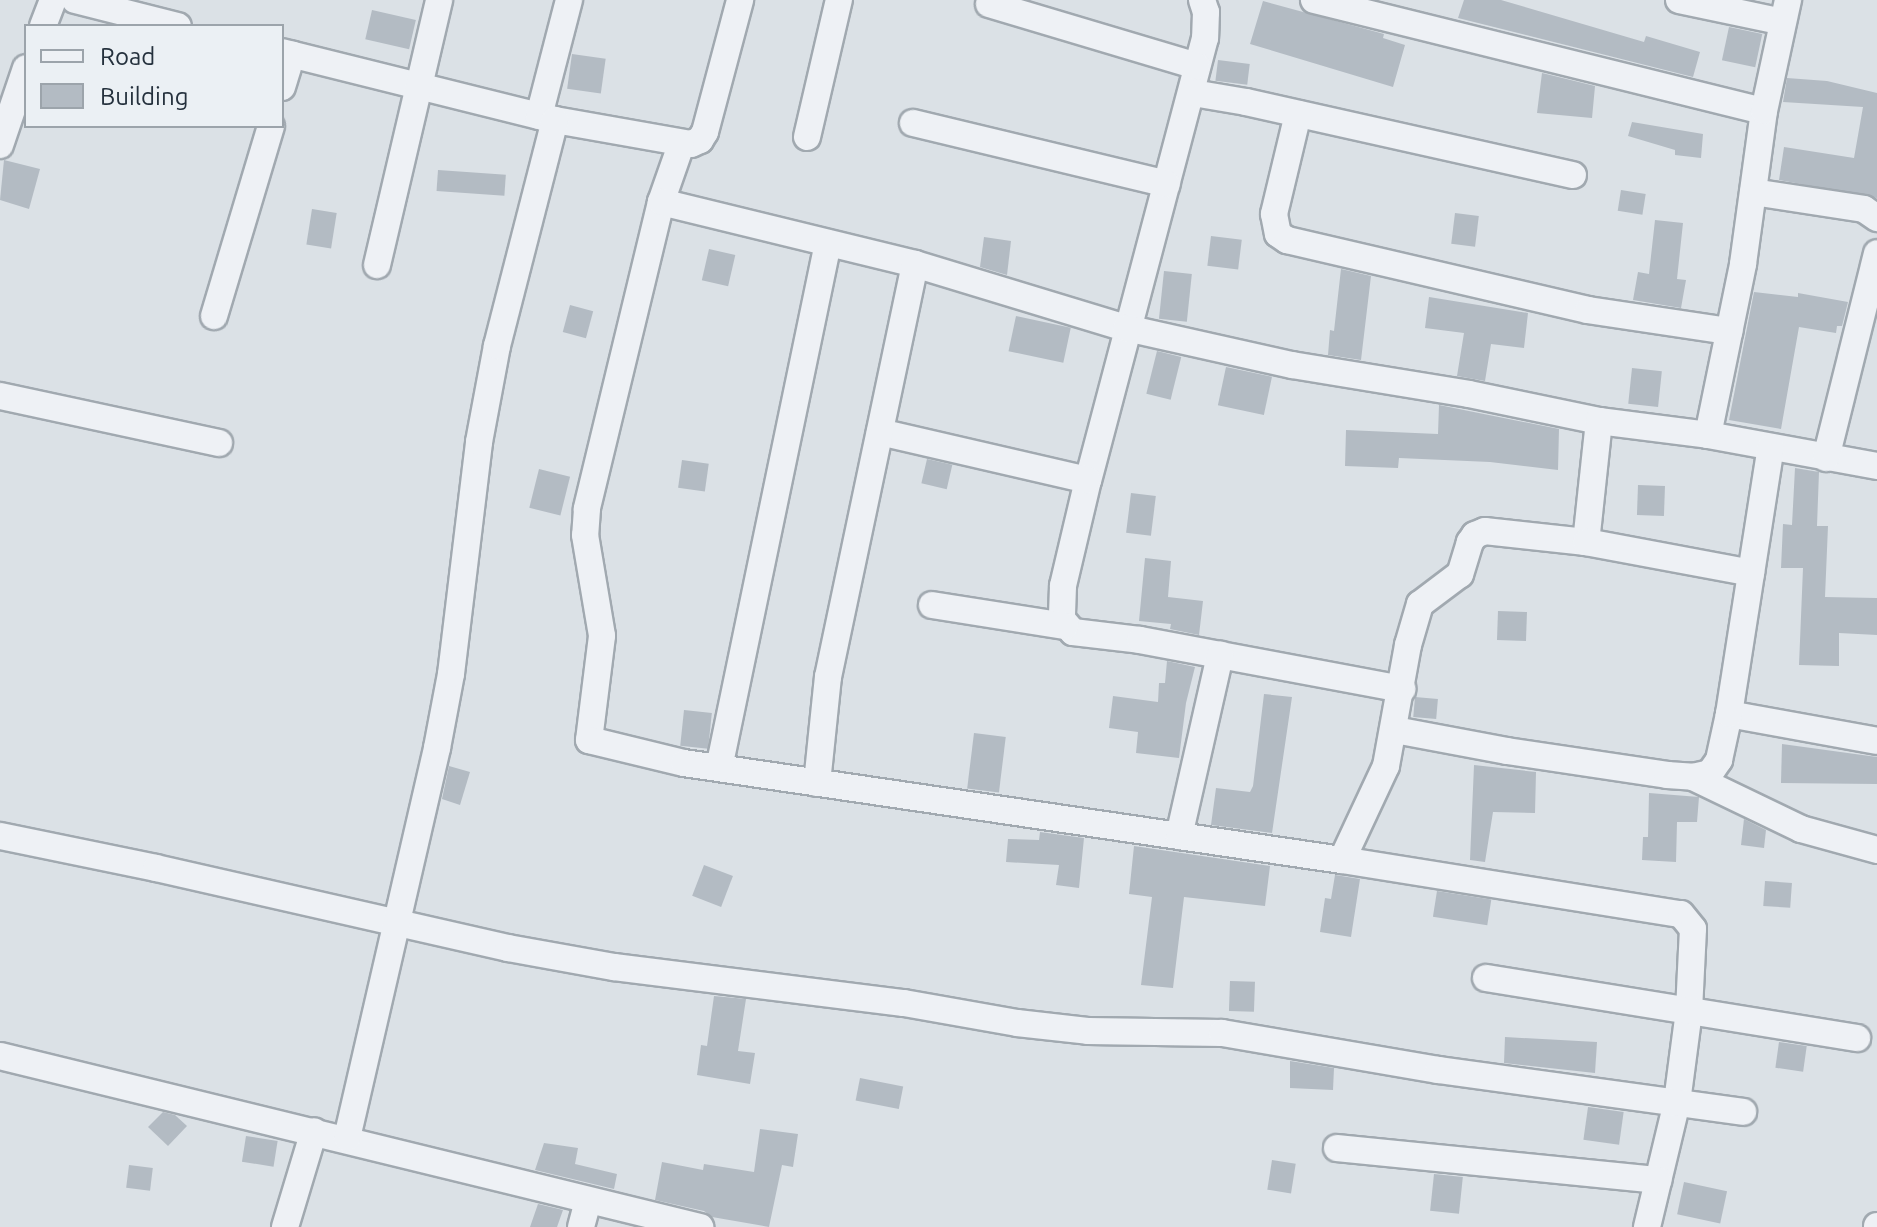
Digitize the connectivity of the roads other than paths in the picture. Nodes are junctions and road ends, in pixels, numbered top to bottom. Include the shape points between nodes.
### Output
1 (53, 0) edge
2 (75, 0) edge
3 (439, 0) edge
4 (569, 0) edge
5 (740, 0) edge
6 (839, 0) edge
7 (1202, 0) edge
8 (1314, 0) edge
9 (1679, 0) edge
10 (989, 4) dead end
11 (1785, 11) edge
12 (44, 24) edge
13 (170, 24) edge
14 (287, 53) edge
15 (1197, 66) junction
16 (16, 71) edge
17 (284, 73) edge
18 (418, 86) junction
19 (1193, 93) junction
20 (1764, 111) junction
21 (1298, 114) junction
22 (547, 118) junction
23 (913, 123) dead end
24 (270, 128) edge
25 (807, 137) dead end
26 (0, 145) edge
27 (681, 145) junction
28 (1573, 175) dead end
29 (1167, 184) junction
30 (1753, 192) junction
31 (661, 202) junction
32 (1877, 218) edge
33 (828, 243) junction
34 (1877, 253) edge
35 (915, 264) junction
36 (377, 265) dead end
37 (214, 316) dead end
38 (1126, 328) junction
39 (1729, 331) junction
40 (0, 396) edge
41 (1599, 421) junction
42 (880, 432) junction
43 (1708, 435) junction
44 (219, 443) dead end
45 (1771, 447) junction
46 (1826, 458) junction
47 (1877, 466) edge
48 (1088, 480) junction
49 (1586, 542) junction
50 (1751, 573) junction
51 (932, 605) dead end
52 (1065, 626) junction
53 (1220, 655) junction
54 (1402, 689) junction
55 (1729, 714) junction
56 (1395, 730) junction
57 (1877, 741) edge
58 (719, 768) junction
59 (1693, 777) junction
60 (817, 783) junction
61 (0, 836) edge
62 (1179, 836) junction
63 (1877, 850) edge
64 (1342, 860) junction
65 (396, 921) junction
66 (1486, 978) dead end
67 (1689, 1011) junction
68 (1857, 1038) dead end
69 (0, 1056) edge
70 (1677, 1102) junction
71 (1743, 1112) dead end
72 (314, 1131) junction
73 (347, 1138) junction
74 (1337, 1148) dead end
75 (1658, 1180) junction
76 (588, 1201) junction
77 (285, 1227) edge
78 (581, 1227) edge
79 (700, 1227) edge
80 (1647, 1227) edge

1 - 12 street
2 - 13 street
3 - 18 street
4 - 22 street
5 - 27 street via 705,132 700,140
6 - 25 street
7 - 15 street via 1205,38
8 - 20 street
9 - 11 street
10 - 15 street
11 - 20 street
14 - 17 street
14 - 18 street
15 - 19 street
16 - 26 street
18 - 22 street
18 - 36 street
19 - 21 street
19 - 29 street
20 - 30 street
21 - 28 street
21 - 39 street via 1274,214 1278,234 1287,240 1588,310
22 - 27 street
22 - 65 street via 479,442 445,703
23 - 29 street
24 - 37 street
27 - 31 street
29 - 38 street
30 - 32 street via 1864,209
30 - 39 street
31 - 33 street
31 - 58 street via 587,509 585,535 602,636 589,740
33 - 35 street
33 - 58 street
34 - 46 street
35 - 38 street
35 - 42 street
38 - 41 street via 1292,365
38 - 48 street
39 - 43 street
40 - 44 street
41 - 43 street
41 - 49 street
42 - 48 street
42 - 60 street via 828,677
43 - 45 street
45 - 46 street
45 - 50 street
46 - 47 street
48 - 52 street via 1063,586
49 - 50 street
49 - 54 street via 1498,531 1475,535 1460,574 1420,604
50 - 55 street
51 - 52 street
52 - 53 street via 1073,632
53 - 54 street
53 - 62 street
54 - 56 street
55 - 57 street
55 - 59 street via 1719,760 1710,773
56 - 59 street
56 - 64 street via 1382,777
58 - 60 street
59 - 63 street via 1801,829
60 - 62 street
61 - 65 street
62 - 64 street
64 - 67 street via 1681,914 1693,929
65 - 70 street via 614,967 1088,1031 1222,1033 1438,1070
65 - 73 street
66 - 67 street
67 - 68 street
67 - 70 street
69 - 72 street
70 - 71 street
70 - 75 street
72 - 73 street
72 - 77 street
73 - 76 street
74 - 75 street
75 - 80 street
76 - 78 street
76 - 79 street

